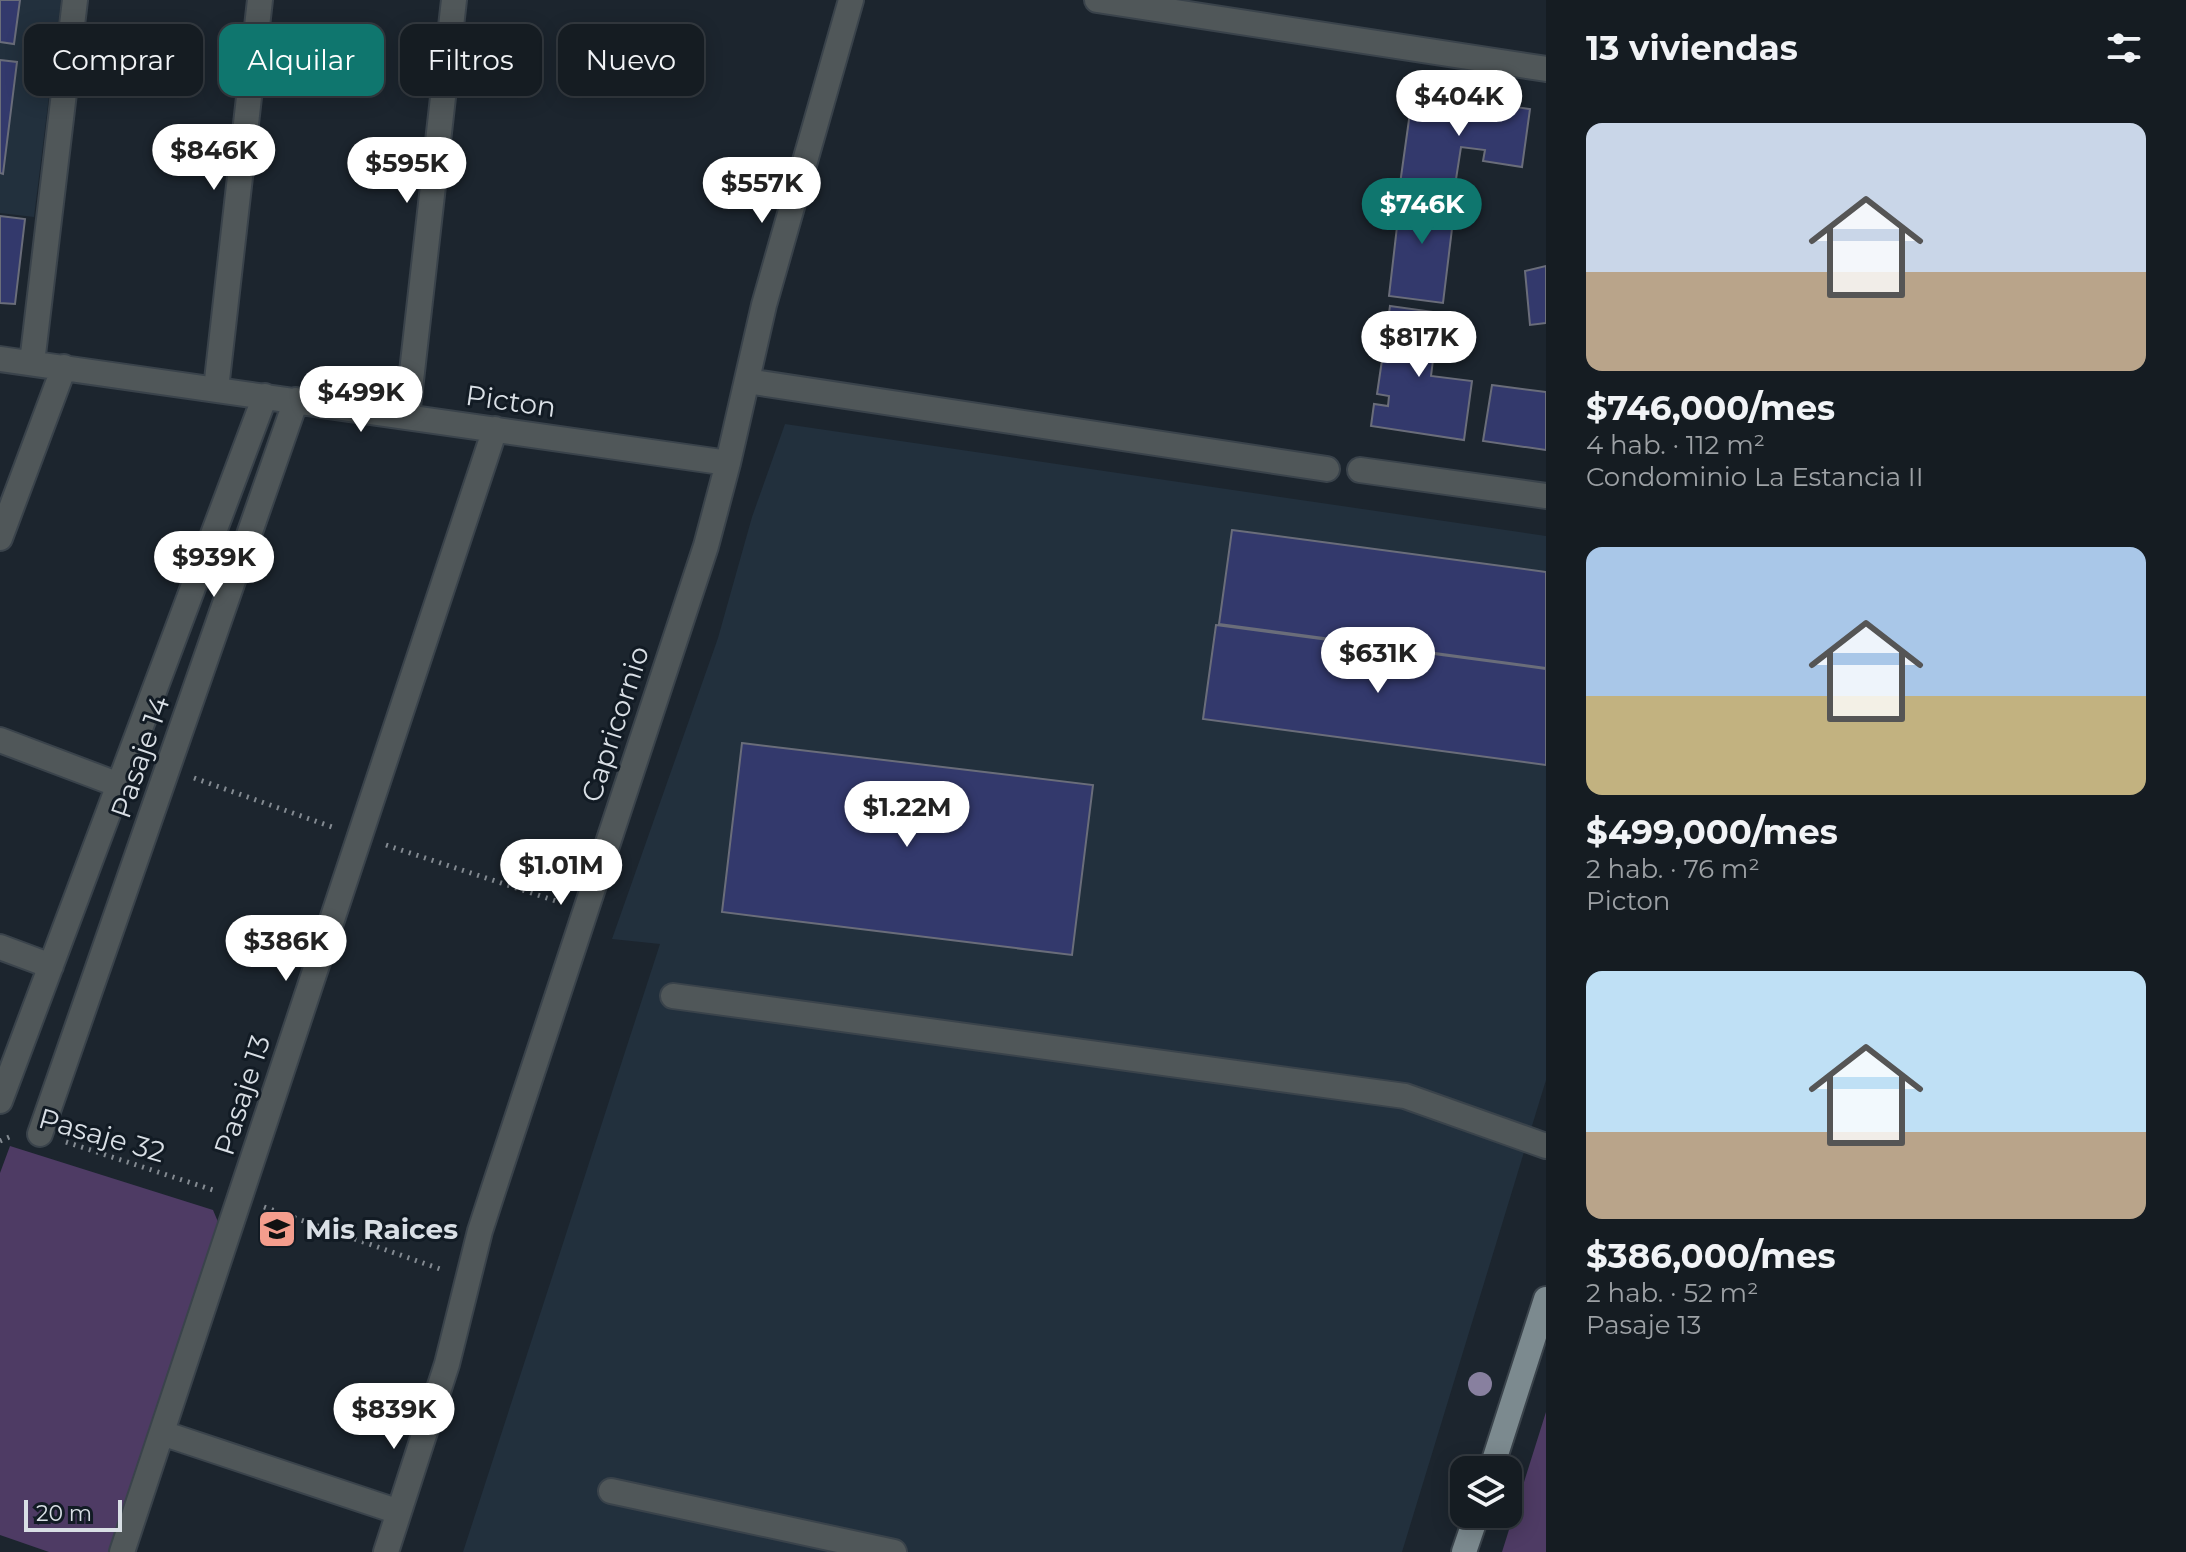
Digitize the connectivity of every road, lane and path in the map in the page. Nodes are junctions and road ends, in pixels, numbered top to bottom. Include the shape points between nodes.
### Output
1 (75, 0) edge
2 (260, 0) edge
3 (454, 0) edge
4 (851, 0) edge
5 (1097, 0) edge
6 (1546, 69) edge
7 (0, 359) edge
8 (32, 363) junction
9 (64, 367) junction
10 (747, 381) junction
11 (216, 389) junction
12 (265, 396) junction
13 (296, 400) junction
14 (407, 416) junction
15 (495, 429) junction
16 (728, 463) junction
17 (1327, 469) dead end
18 (1360, 470) dead end
19 (1546, 496) edge
20 (0, 538) edge
21 (0, 740) edge
22 (119, 785) junction
23 (0, 947) edge
24 (51, 966) junction
25 (673, 996) dead end
26 (0, 1101) edge
27 (40, 1134) junction
28 (0, 1141) edge
29 (1546, 1146) edge
30 (239, 1198) junction
31 (468, 1279) junction
32 (1546, 1299) edge
33 (162, 1433) junction
34 (1496, 1456) edge
35 (611, 1491) dead end
36 (399, 1512) junction
37 (1472, 1528) edge
38 (122, 1552) edge
39 (386, 1552) edge
40 (894, 1552) edge
41 (1464, 1552) edge

1 - 8 street
2 - 11 street
3 - 14 street
4 - 10 street, Capricornio
5 - 6 street
7 - 8 street, Picton
8 - 9 street, Picton
9 - 11 street, Picton
9 - 20 street
10 - 16 street, Capricornio
10 - 17 street
11 - 12 street, Picton
12 - 13 street, Picton
12 - 22 street, Pasaje 14
13 - 14 street, Picton
13 - 27 street, Pasaje 14
14 - 15 street, Picton
15 - 16 street, Picton
15 - 30 street, Pasaje 13
16 - 31 street, Capricornio via 706,546
18 - 19 street
21 - 22 street
22 - 24 street, Pasaje 14
23 - 24 street
24 - 26 street, Pasaje 14
25 - 29 street via 1405,1096
27 - 28 path, Pasaje 32 via 19,1133
27 - 30 path, Pasaje 32
30 - 31 path, Pasaje 32
30 - 33 street, Pasaje 13
31 - 36 street, Capricornio
32 - 34 main road
33 - 36 street
33 - 38 street, Pasaje 13
35 - 40 street
36 - 39 street, Capricornio
37 - 41 main road

